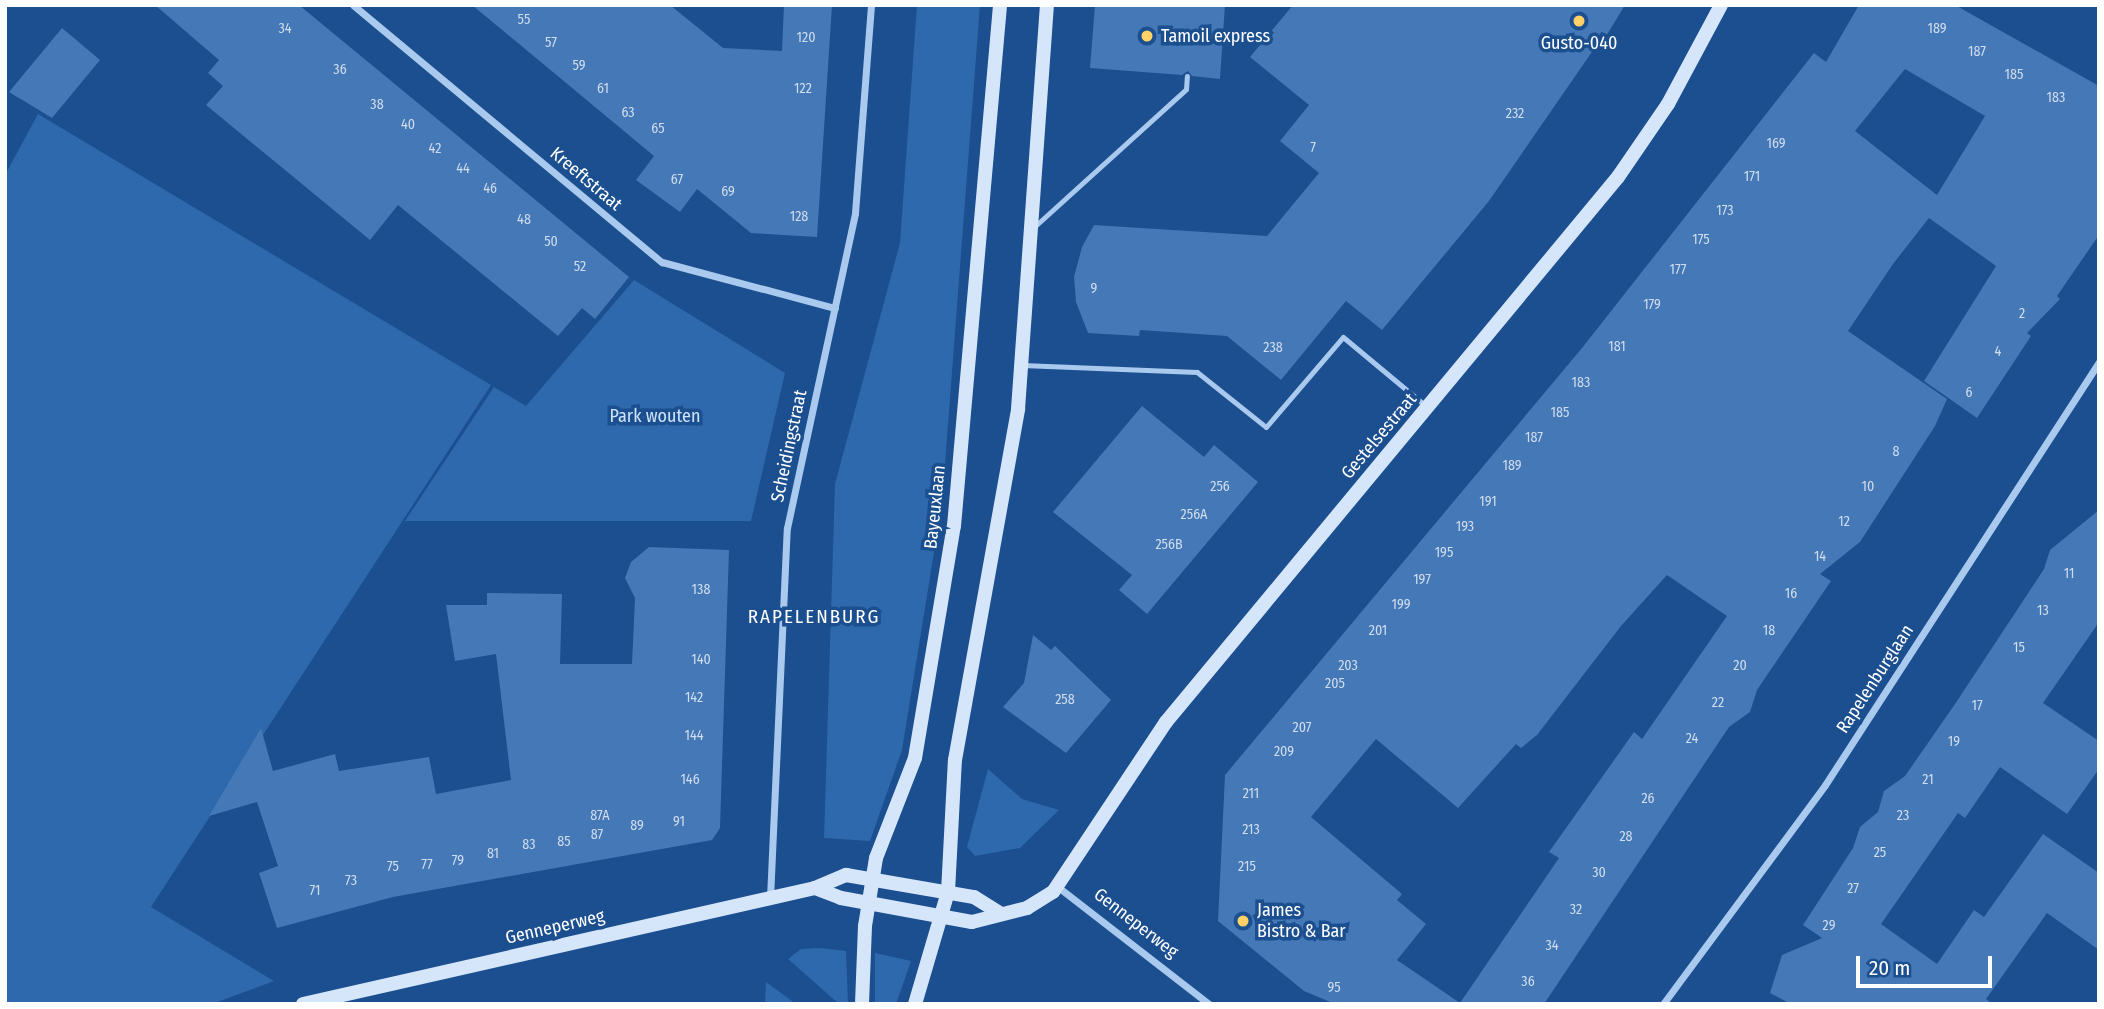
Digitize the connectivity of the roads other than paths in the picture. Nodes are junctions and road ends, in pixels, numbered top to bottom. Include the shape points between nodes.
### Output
1 (353, 5) edge
2 (871, 5) edge
3 (1000, 5) edge
4 (1047, 5) edge
5 (1721, 5) edge
6 (1187, 76) dead end
7 (1034, 227) junction
8 (835, 308) junction
9 (2099, 362) edge
10 (1022, 365) junction
11 (1428, 408) junction
12 (873, 879) junction
13 (1058, 887) junction
14 (815, 888) junction
15 (948, 892) junction
16 (770, 898) junction
17 (868, 901) junction
18 (1000, 913) junction
19 (944, 916) junction
20 (303, 1004) edge
21 (862, 1004) edge
22 (915, 1004) edge
23 (1209, 1004) edge
24 (1663, 1004) edge

1 - 8 street, Kreeftstraat via 662,262
2 - 8 street, Scheidingstraat via 855,213
3 - 12 street, Bayeuxlaan via 954,526 915,758
4 - 7 street
5 - 11 street, Gestelsestraat via 1668,104 1618,177
6 - 7 lane via 1186,89
7 - 10 street
8 - 16 street, Scheidingstraat via 787,528
9 - 24 street, Rapelenburglaan via 1825,785
10 - 11 lane via 1197,372 1266,427 1343,337
10 - 15 street via 955,760
11 - 13 street, Gestelsestraat via 1166,722
12 - 14 street, Genneperweg via 846,875
12 - 15 street, Genneperweg
12 - 17 street, Bayeuxlaan
13 - 18 street via 1037,904
13 - 23 street, Genneperweg
14 - 16 street, Genneperweg
14 - 17 street via 841,898
15 - 18 street, Genneperweg via 974,897
15 - 19 street
16 - 20 street, Genneperweg
17 - 19 street
17 - 21 street, Bayeuxlaan
18 - 19 street via 972,922
19 - 22 street

